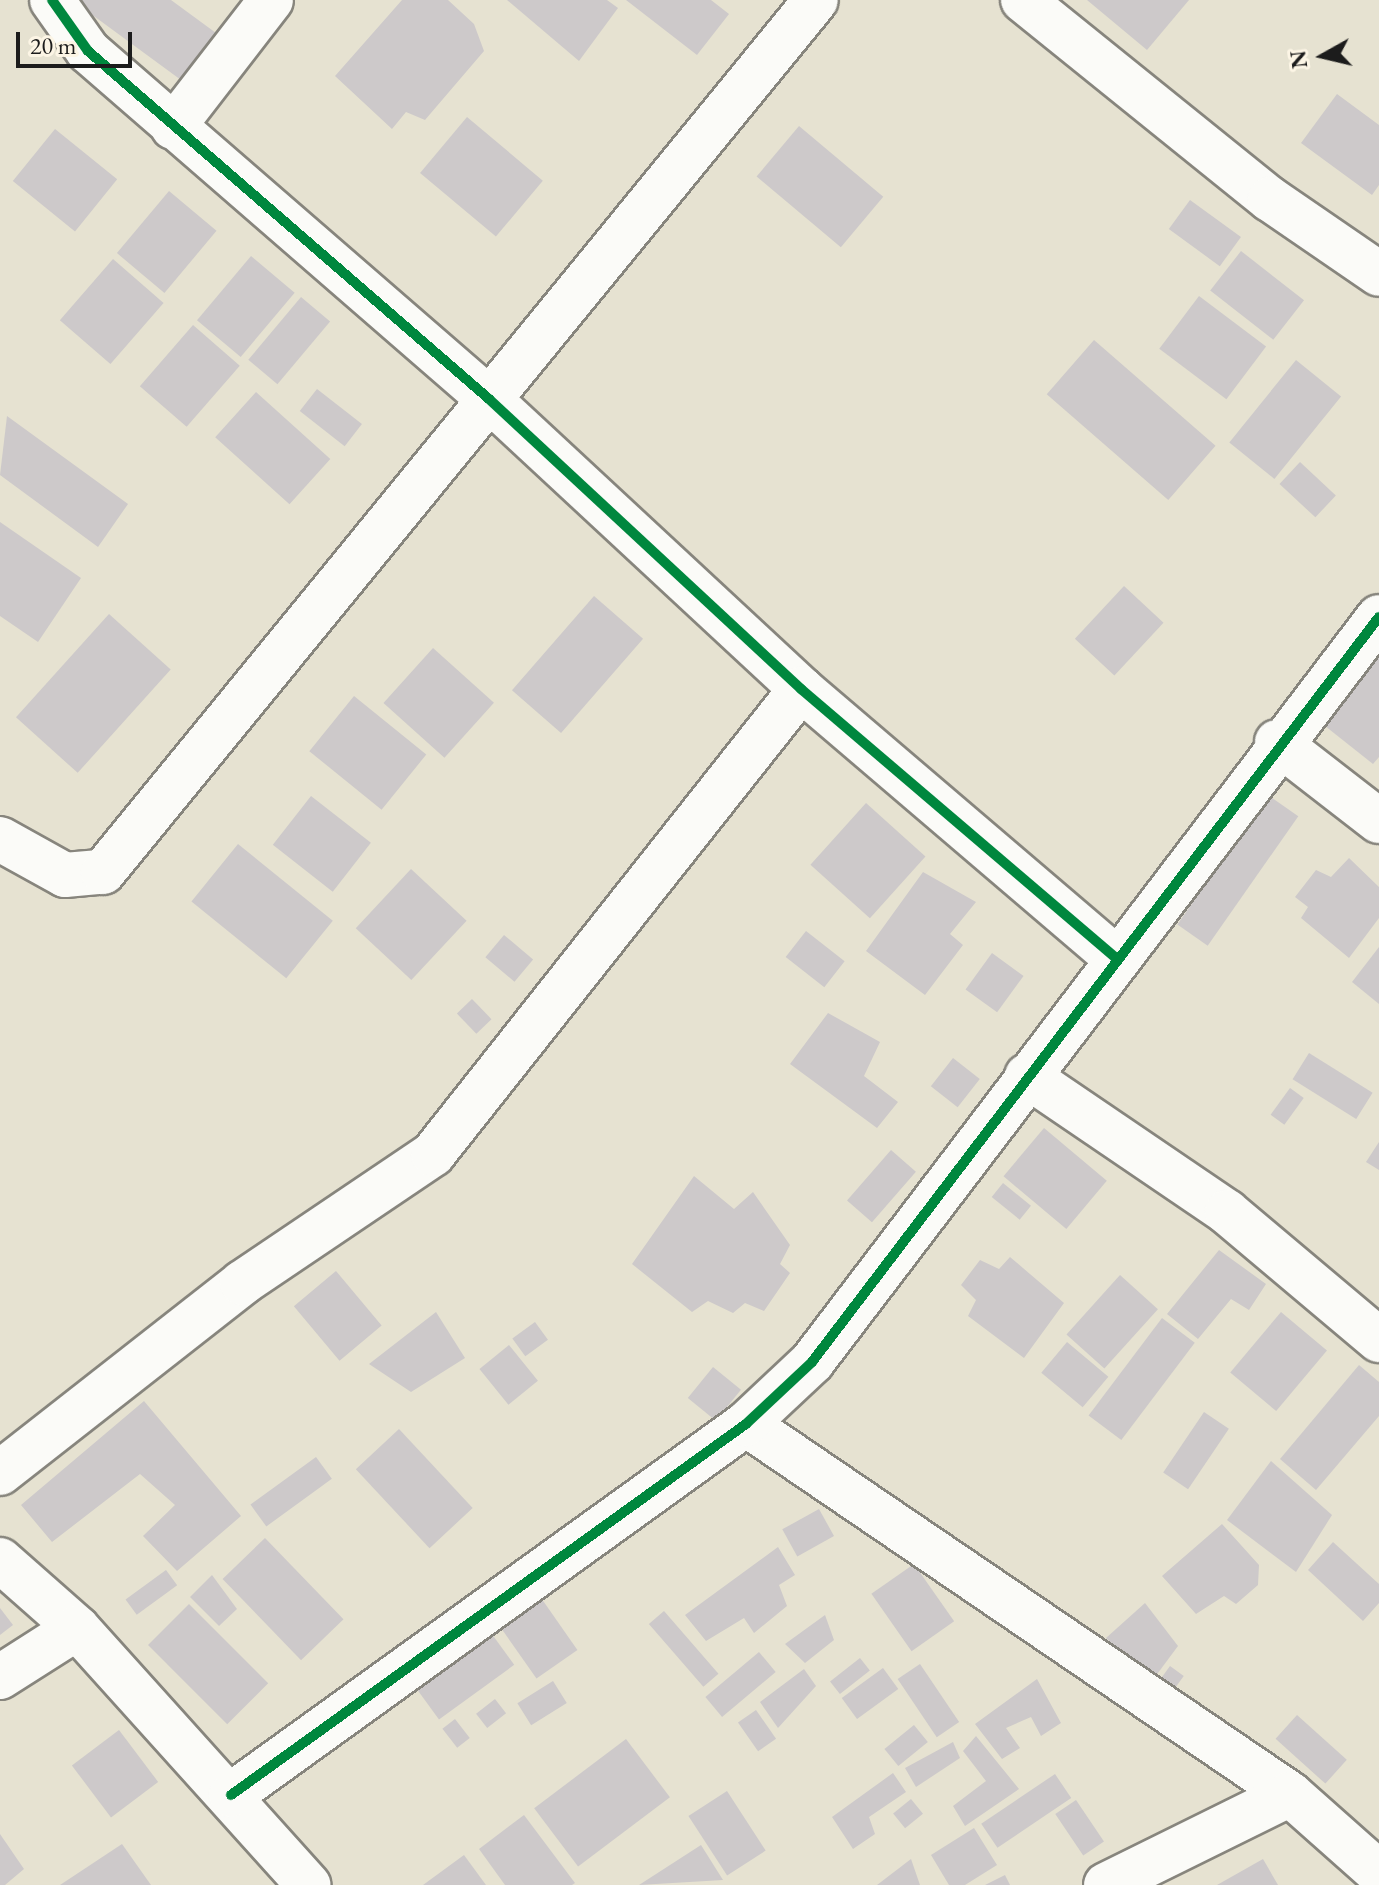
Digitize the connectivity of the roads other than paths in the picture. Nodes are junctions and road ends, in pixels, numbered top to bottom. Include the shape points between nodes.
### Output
1 (52, 0) edge
2 (271, 0) edge
3 (816, 0) edge
4 (1023, 0) edge
5 (173, 127) junction
6 (1379, 274) edge
7 (489, 399) junction
8 (1379, 617) edge
9 (801, 689) junction
10 (1277, 742) junction
11 (1379, 821) edge
12 (0, 839) edge
13 (1116, 958) junction
14 (1027, 1076) junction
15 (1379, 1340) edge
16 (746, 1424) junction
17 (0, 1473) edge
18 (0, 1560) edge
19 (77, 1628) junction
20 (0, 1677) edge
21 (1290, 1794) junction
22 (231, 1795) junction
23 (1379, 1873) edge
24 (308, 1885) edge
25 (1106, 1885) edge

1 - 5 street via 88,51
2 - 5 street
3 - 7 street
4 - 6 street via 1270,199
5 - 7 street
7 - 9 street
7 - 12 street via 103,872 65,875
8 - 10 street
9 - 13 street
9 - 17 street via 433,1154 242,1283
10 - 11 street
10 - 13 street
13 - 14 street
14 - 15 street via 1227,1212
14 - 16 street via 812,1362
16 - 21 street
16 - 22 street
18 - 19 street
19 - 20 street
19 - 22 street
21 - 23 street
21 - 25 street
22 - 24 street

